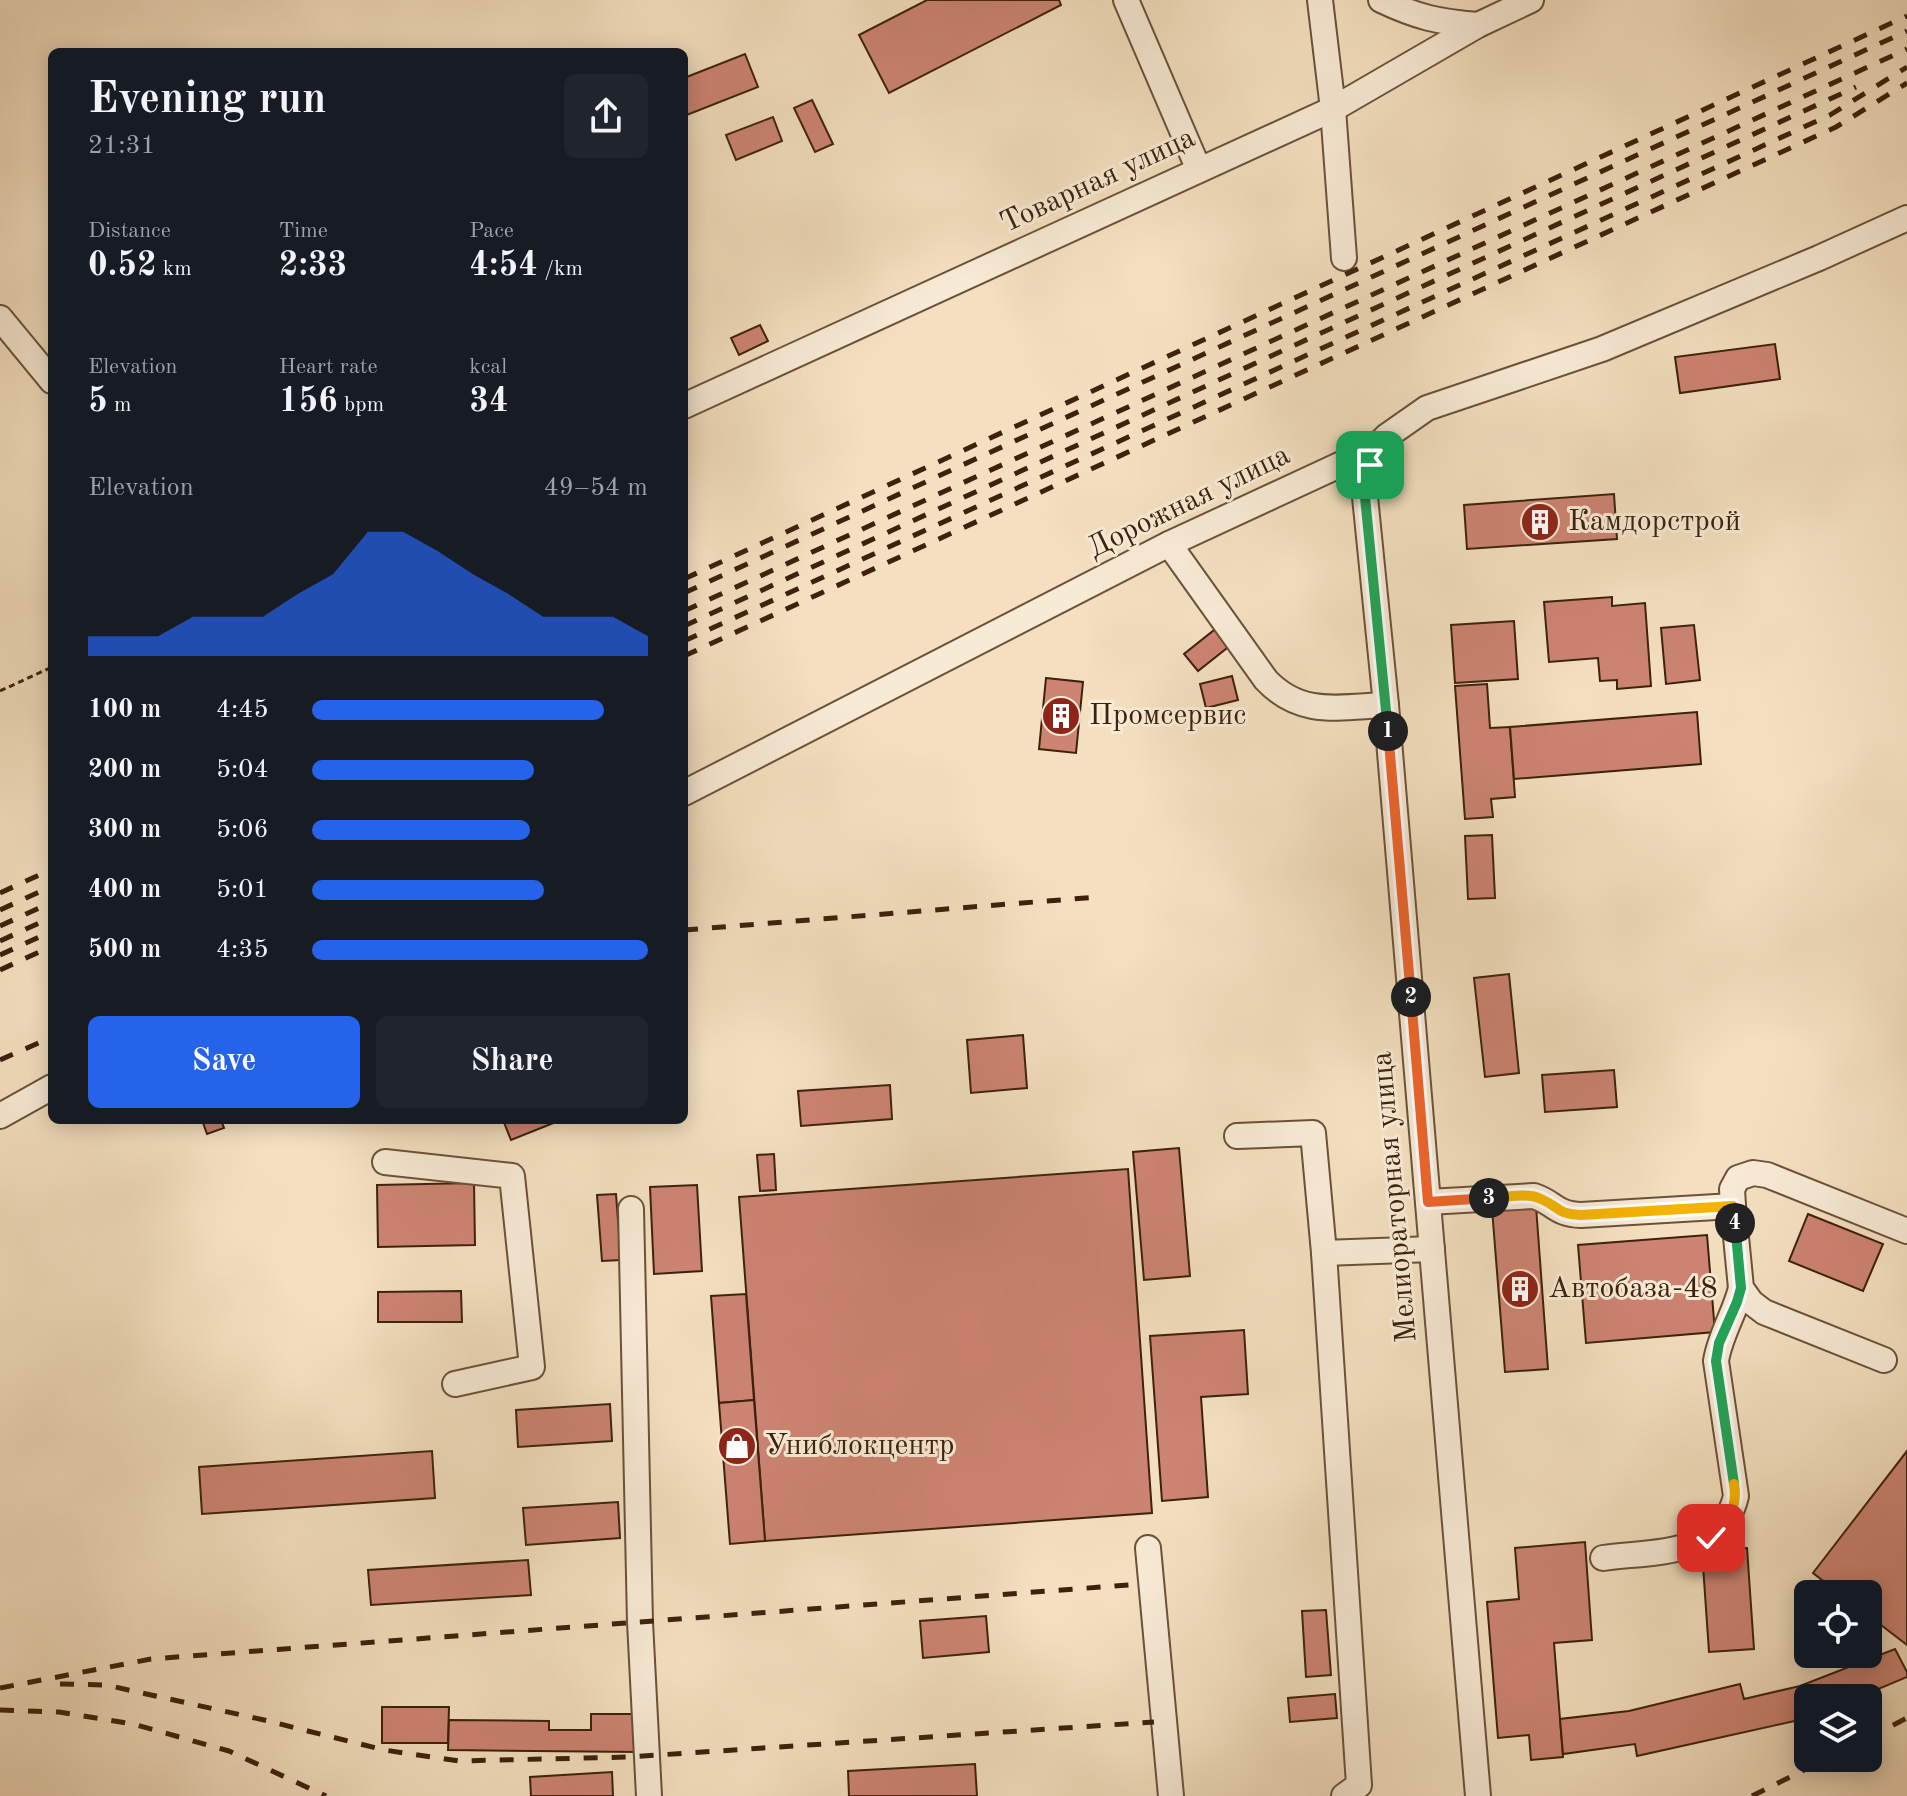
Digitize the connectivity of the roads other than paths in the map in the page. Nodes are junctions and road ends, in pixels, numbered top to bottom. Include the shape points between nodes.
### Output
1 (1126, 0) edge
2 (1381, 0) edge
3 (1531, 0) edge
4 (1323, 6) edge
5 (1478, 25) junction
6 (1333, 109) junction
7 (1199, 170) junction
8 (1907, 218) edge
9 (1344, 258) dead end
10 (0, 318) edge
11 (48, 376) edge
12 (688, 404) edge
13 (1374, 449) junction
14 (1169, 544) junction
15 (1386, 705) junction
16 (688, 791) edge
17 (48, 1089) edge
18 (0, 1116) edge
19 (1237, 1136) dead end
20 (385, 1162) dead end
21 (1428, 1202) junction
22 (1733, 1206) junction
23 (631, 1209) dead end
24 (1907, 1231) edge
25 (1432, 1249) junction
26 (1324, 1253) junction
27 (1741, 1288) junction
28 (1884, 1360) dead end
29 (455, 1384) dead end
30 (1148, 1548) dead end
31 (1603, 1558) dead end
32 (649, 1796) edge
33 (1171, 1796) edge
34 (1344, 1796) edge
35 (1478, 1796) edge

1 - 7 street
2 - 5 street via 1438,22
3 - 5 street, Товарная улица
4 - 6 street
5 - 6 street, Товарная улица
6 - 7 street, Товарная улица
6 - 9 street
7 - 12 street, Товарная улица
8 - 13 street, Дорожная улица via 1602,349 1427,408
10 - 11 street
13 - 14 street, Дорожная улица
13 - 15 street, Мелиораторная улица via 1365,497
14 - 15 street via 1266,680 1285,697 1321,707
14 - 16 street, Дорожная улица
15 - 21 street, Мелиораторная улица
17 - 18 street
19 - 26 street via 1313,1133
20 - 29 street via 512,1176 532,1367
21 - 22 street via 1534,1196 1563,1214 1581,1215
21 - 25 street, Мелиораторная улица
22 - 24 street via 1738,1178 1767,1175
22 - 27 street
23 - 32 street
25 - 26 street
25 - 35 street, Мелиораторная улица
26 - 34 street via 1359,1785
27 - 28 street via 1764,1312
27 - 31 street via 1716,1361 1736,1496 1732,1514 1711,1538 1688,1546
30 - 33 street

